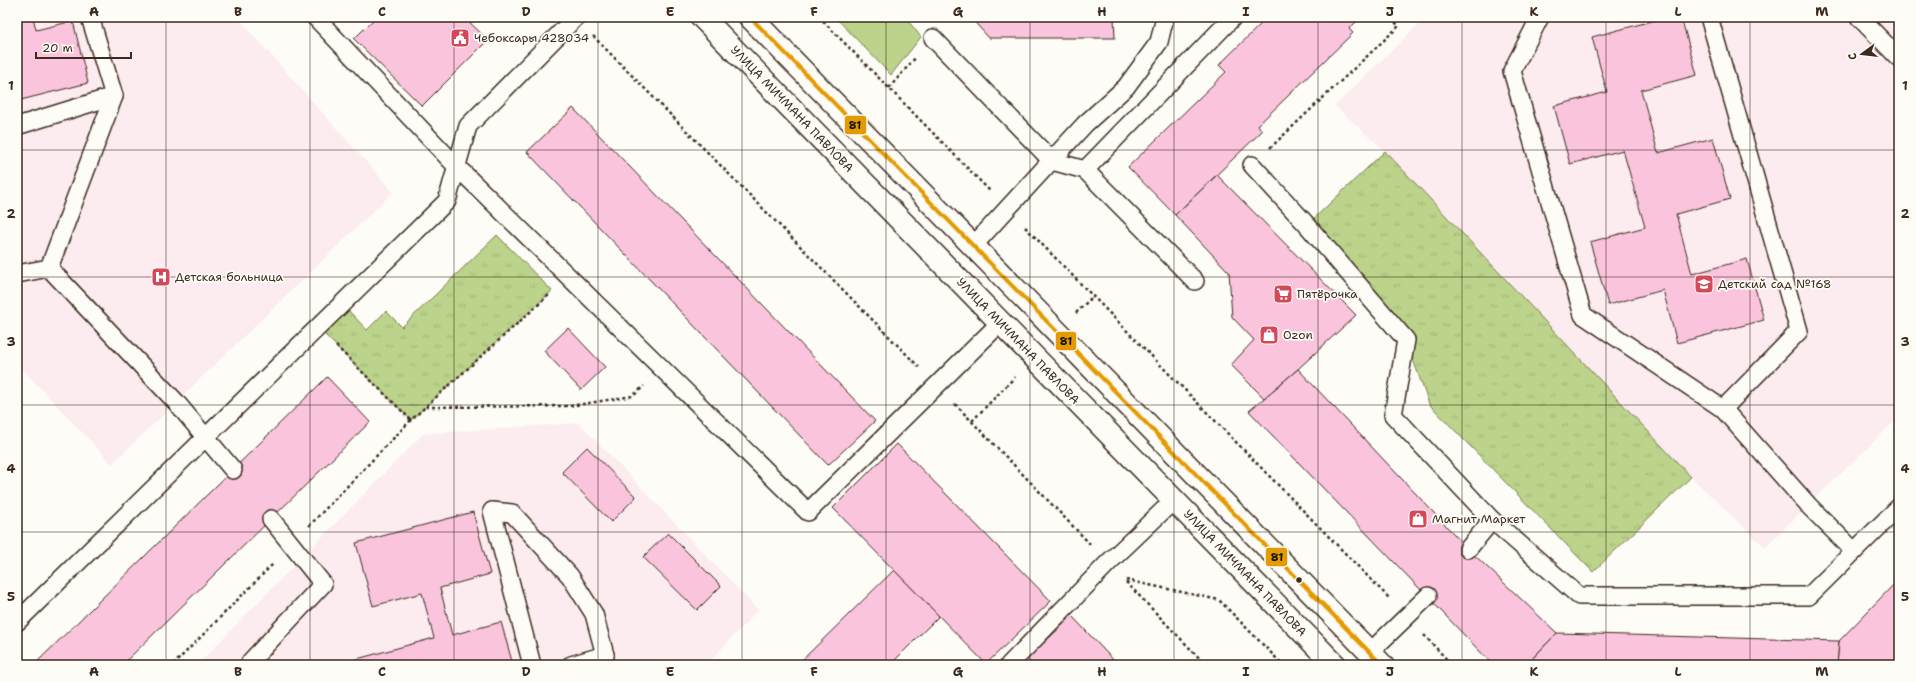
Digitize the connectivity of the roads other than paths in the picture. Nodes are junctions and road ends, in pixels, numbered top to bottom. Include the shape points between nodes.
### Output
1 (90, 17) edge
2 (315, 17) edge
3 (576, 17) edge
4 (702, 17) edge
5 (750, 17) edge
6 (1165, 17) edge
7 (1233, 17) edge
8 (1540, 17) edge
9 (1709, 17) edge
10 (1859, 17) edge
11 (933, 38) dead end
12 (1899, 58) edge
13 (114, 96) junction
14 (17, 126) edge
15 (1052, 161) junction
16 (1252, 165) road end
17 (456, 166) junction
18 (1085, 170) junction
19 (973, 246) junction
20 (49, 268) junction
21 (950, 271) junction
22 (17, 274) edge
23 (1195, 281) dead end
24 (1000, 323) junction
25 (1723, 409) junction
26 (206, 437) junction
27 (233, 470) dead end
28 (1197, 475) junction
29 (1174, 500) junction
30 (1899, 507) edge
31 (271, 519) dead end
32 (1492, 520) junction
33 (1468, 549) dead end
34 (1854, 551) junction
35 (1428, 596) dead end
36 (17, 622) edge
37 (1376, 659) edge
38 (604, 660) edge
39 (250, 662) dead end
40 (532, 665) edge
41 (571, 665) edge
42 (1009, 665) edge
43 (1335, 665) edge

1 - 13 lane
2 - 17 lane
3 - 17 lane via 468,126
4 - 21 main road, УЛИЦА МИЧМАНА ПАВЛОВА
5 - 19 main road
6 - 15 lane via 1159,42 1126,87 1085,124
7 - 18 lane
8 - 25 lane via 1512,71 1583,315
9 - 25 lane via 1799,331
10 - 12 lane
11 - 15 lane
13 - 14 lane
13 - 20 lane
15 - 18 lane
15 - 19 lane
16 - 32 lane via 1307,224 1406,340 1394,415
17 - 24 lane via 808,512
17 - 26 lane via 447,201
18 - 23 lane
19 - 21 main road
19 - 28 main road
20 - 22 lane
20 - 26 lane
21 - 24 main road, УЛИЦА МИЧМАНА ПАВЛОВА
24 - 29 main road, УЛИЦА МИЧМАНА ПАВЛОВА
25 - 34 lane via 1808,505
26 - 27 lane
26 - 36 lane
28 - 29 main road
28 - 37 main road
29 - 42 lane via 1108,562
29 - 43 main road, УЛИЦА МИЧМАНА ПАВЛОВА
30 - 34 lane
31 - 39 lane via 323,584
32 - 33 lane
32 - 34 lane via 1579,596 1809,596
35 - 37 lane via 1406,616
38 - 40 lane via 594,614 570,576 512,513 492,511
38 - 41 lane

